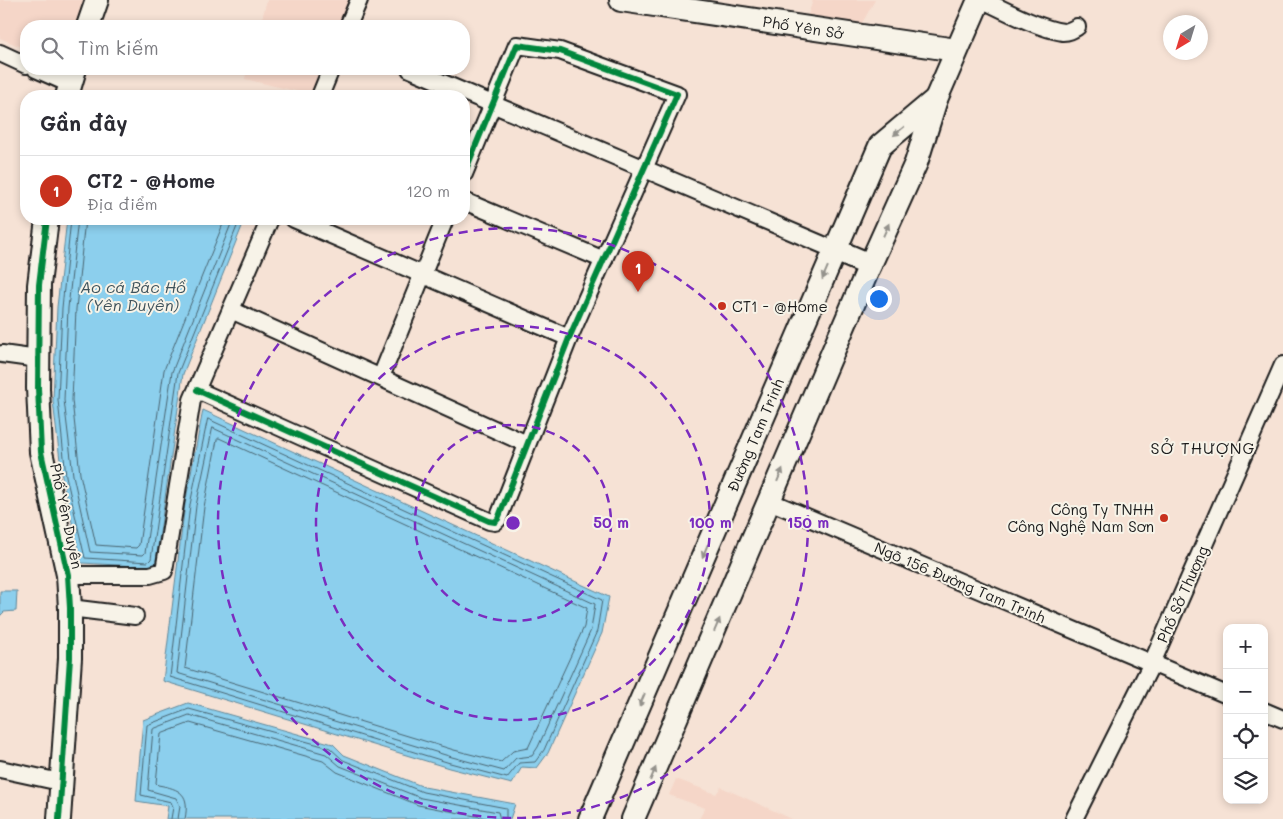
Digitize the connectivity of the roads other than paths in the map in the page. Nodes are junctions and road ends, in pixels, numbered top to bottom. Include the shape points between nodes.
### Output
1 (97, 0) edge
2 (358, 0) edge
3 (620, 0) edge
4 (979, 0) edge
5 (983, 0) edge
6 (90, 20) edge
7 (350, 20) edge
8 (1077, 27) dead end
9 (956, 50) junction
10 (0, 53) edge
11 (20, 62) edge
12 (51, 75) edge
13 (329, 75) edge
14 (424, 75) edge
15 (71, 83) edge
16 (322, 90) edge
17 (460, 90) edge
18 (470, 94) edge
19 (936, 100) junction
20 (493, 104) junction
21 (470, 160) edge
22 (644, 169) junction
23 (470, 204) edge
24 (46, 225) edge
25 (267, 225) edge
26 (308, 225) edge
27 (443, 225) edge
28 (834, 250) junction
29 (604, 260) junction
30 (870, 265) junction
31 (422, 275) junction
32 (231, 310) junction
33 (569, 338) junction
34 (2, 354) dead end
35 (38, 359) junction
36 (1283, 365) edge
37 (381, 378) junction
38 (197, 390) junction
39 (527, 444) junction
40 (769, 501) junction
41 (68, 575) junction
42 (70, 608) junction
43 (136, 616) dead end
44 (1152, 663) junction
45 (1223, 693) edge
46 (1268, 713) edge
47 (1283, 719) edge
48 (0, 769) edge
49 (60, 782) junction
50 (59, 819) edge
51 (590, 819) edge
52 (633, 819) edge
53 (1074, 819) edge

1 - 6 main road
2 - 7 street
3 - 9 main road, Phố Yên Sở
4 - 9 main road, Đường Tam Trinh
5 - 8 street via 1062,32
9 - 19 main road, Đường Tam Trinh
10 - 11 street
12 - 15 street
13 - 16 street
14 - 17 street
18 - 20 street
19 -> 28 main road, Đường Tam Trinh via 880,146
30 -> 19 main road, Đường Tam Trinh via 916,163
20 - 21 street
20 - 22 street
20 - 22 street via 515,48 521,44 560,52 677,94
22 - 28 street
22 - 29 street
23 - 29 street
24 - 35 main road, Phố Yên Duyên via 40,285
25 - 32 street
26 - 31 street
27 - 31 street
28 - 30 main road
28 -> 51 main road, Đường Tam Trinh
29 - 33 street
40 -> 30 main road, Đường Tam Trinh
31 - 33 street
31 - 37 street
32 - 37 street
32 - 38 street
33 - 39 street
34 - 35 street
35 - 41 main road, Phố Yên Duyên via 42,466
36 - 44 street, Phố Sở Thượng
37 - 39 street
38 - 39 street via 495,522
38 - 41 street via 192,400 164,571 150,575
40 - 44 street, Ngõ 156 Đường Tam Trinh
52 -> 40 main road, Đường Tam Trinh
41 - 42 main road, Phố Yên Duyên
42 - 43 street
42 - 49 main road, Phố Yên Duyên via 70,667
44 - 45 street, Ngõ 156 Đường Tam Trinh
44 - 53 street, Phố Sở Thượng
46 - 47 street
48 - 49 street
49 - 50 main road, Phố Yên Duyên

